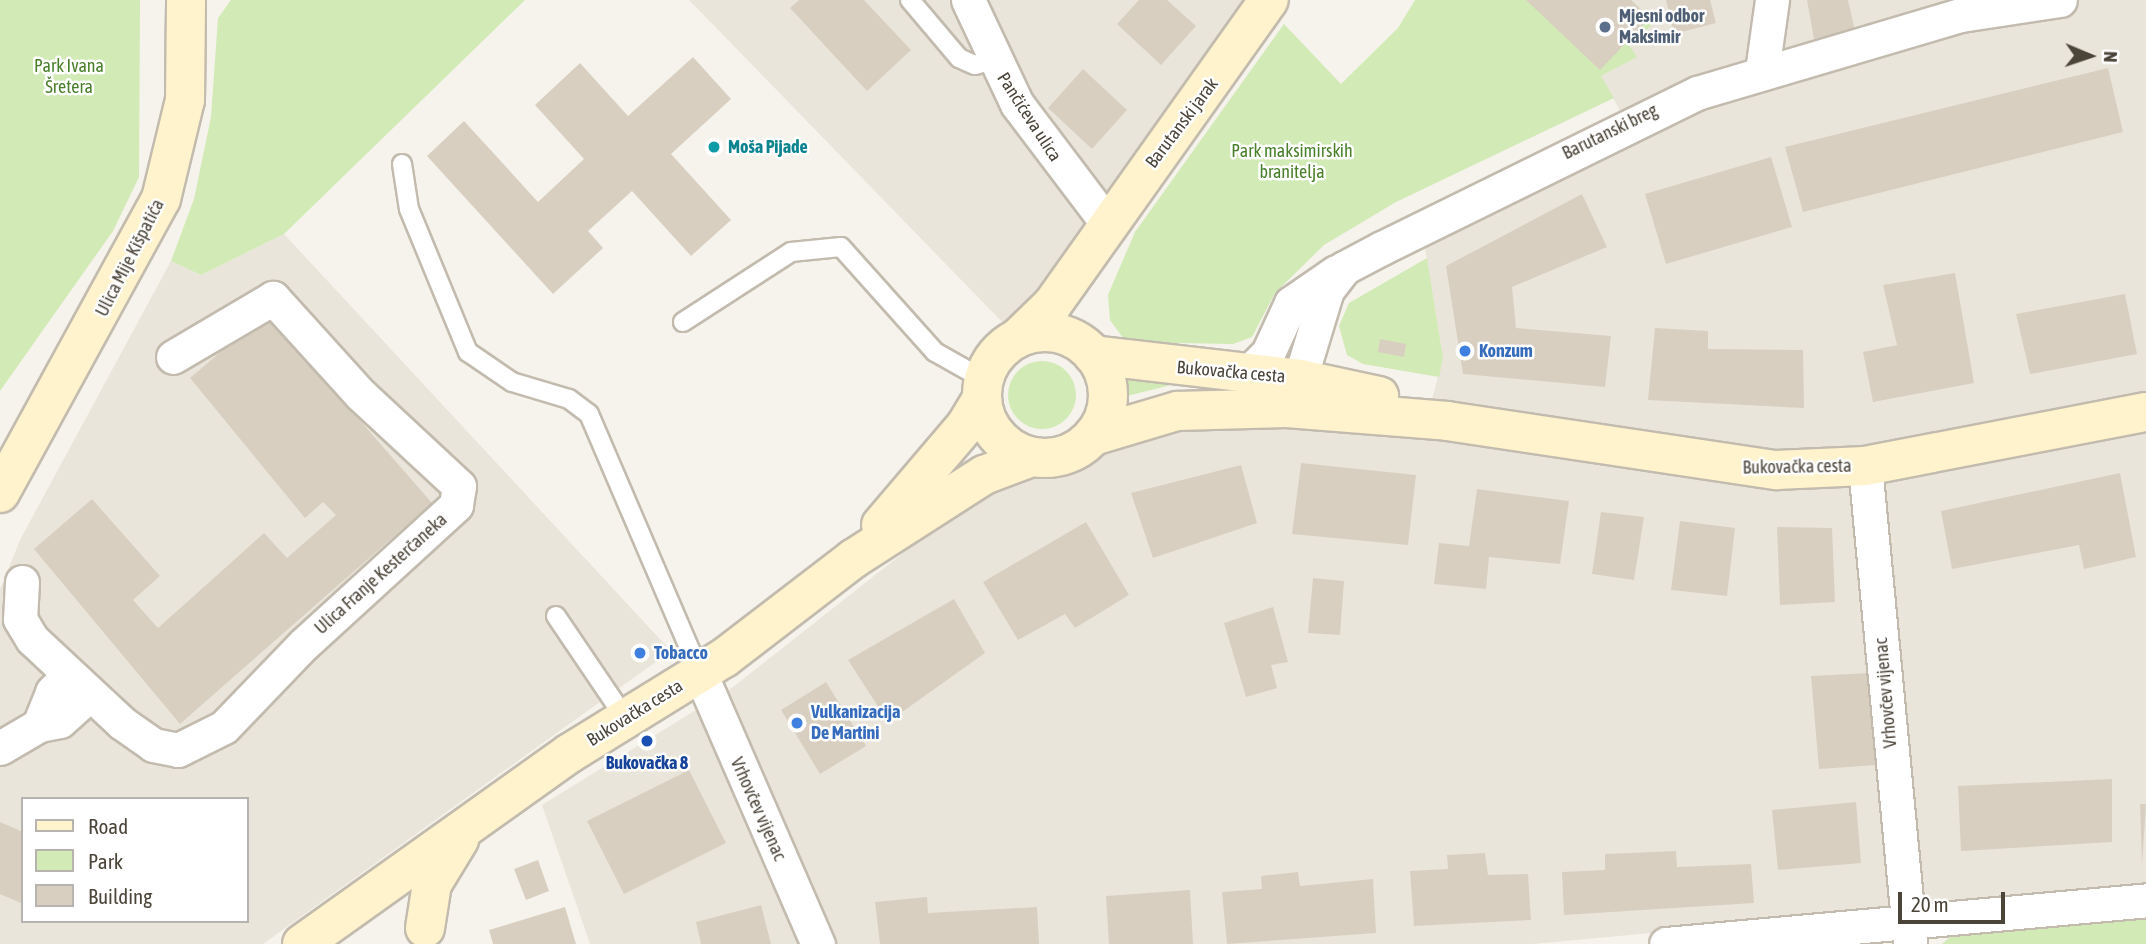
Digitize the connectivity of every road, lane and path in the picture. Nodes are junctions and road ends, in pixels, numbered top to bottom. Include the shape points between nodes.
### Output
1 (186, 0) edge
2 (910, 0) edge
3 (968, 0) edge
4 (1269, 0) edge
5 (1772, 0) edge
6 (2060, 0) edge
7 (1962, 7) edge
8 (992, 60) junction
9 (1762, 71) junction
10 (402, 164) dead end
11 (1100, 234) junction
12 (1344, 268) junction
13 (683, 322) dead end
14 (1019, 337) junction
15 (1091, 353) junction
16 (173, 357) dead end
17 (1249, 372) junction
18 (1300, 379) junction
19 (982, 388) junction
20 (1261, 407) junction
21 (2146, 412) edge
22 (1447, 421) junction
23 (1093, 436) junction
24 (1032, 457) junction
25 (1865, 466) junction
26 (1, 490) edge
27 (853, 559) junction
28 (22, 582) dead end
29 (556, 616) dead end
30 (700, 673) junction
31 (80, 684) junction
32 (625, 718) junction
33 (0, 748) edge
34 (482, 815) junction
35 (2146, 900) edge
36 (347, 911) junction
37 (1909, 932) edge
38 (428, 936) edge
39 (302, 944) edge
40 (818, 944) edge
41 (1666, 944) edge

1 - 26 main road, Ulica Mije Kišpatića via 185,100 161,199
2 - 8 lane via 959,58 975,65
3 - 8 street, Pančićeva ulica
4 - 11 main road, Barutanski jarak
5 - 9 street
6 - 7 street, Barutanski breg
7 - 9 street, Barutanski breg
8 - 11 street, Pančićeva ulica
9 - 12 street, Barutanski breg via 1631,120
10 - 30 lane via 408,209 468,352 512,382 569,399 589,414
11 - 14 main road, Barutanski jarak via 1052,306
11 - 15 main road, Barutanski jarak via 1081,302
12 - 17 street via 1317,280 1291,303 1268,353
12 - 18 street via 1318,310
13 - 19 lane via 791,252 841,247 935,352
14 - 15 main road via 1059,333
14 - 19 main road via 997,355
15 - 17 main road, Bukovačka cesta via 1138,365
15 - 23 main road via 1103,370 1108,404
16 - 31 street, Ulica Franje Kesterčaneka via 273,298 360,394 459,486 456,505 304,644 224,727 197,745 178,750 153,745
17 - 18 main road, Bukovačka cesta
18 - 20 street via 1286,397
18 - 22 main road, Bukovačka cesta via 1370,393
19 - 24 main road via 996,436
19 - 27 main road, Bukovačka cesta via 966,425
20 - 22 main road, Bukovačka cesta
20 - 23 main road, Bukovačka cesta via 1177,411
21 - 25 main road, Bukovačka cesta
22 - 25 main road, Bukovačka cesta via 1720,466
23 - 24 main road via 1065,455
24 - 27 main road, Bukovačka cesta via 974,481
25 - 37 street, Vrhovčev vijenac
27 - 30 main road, Bukovačka cesta
28 - 31 street, Ulica Franje Kesterčaneka via 20,619
29 - 32 lane
30 - 32 main road, Bukovačka cesta
30 - 40 street, Vrhovčev vijenac
31 - 33 street via 52,692 39,725
32 - 34 main road, Bukovačka cesta
34 - 36 main road, Bukovačka cesta
34 - 38 main road, Bukovačka cesta via 439,869
35 - 37 street
36 - 38 main road, Bukovačka cesta via 391,907
36 - 39 main road, Bukovačka cesta
37 - 41 street

